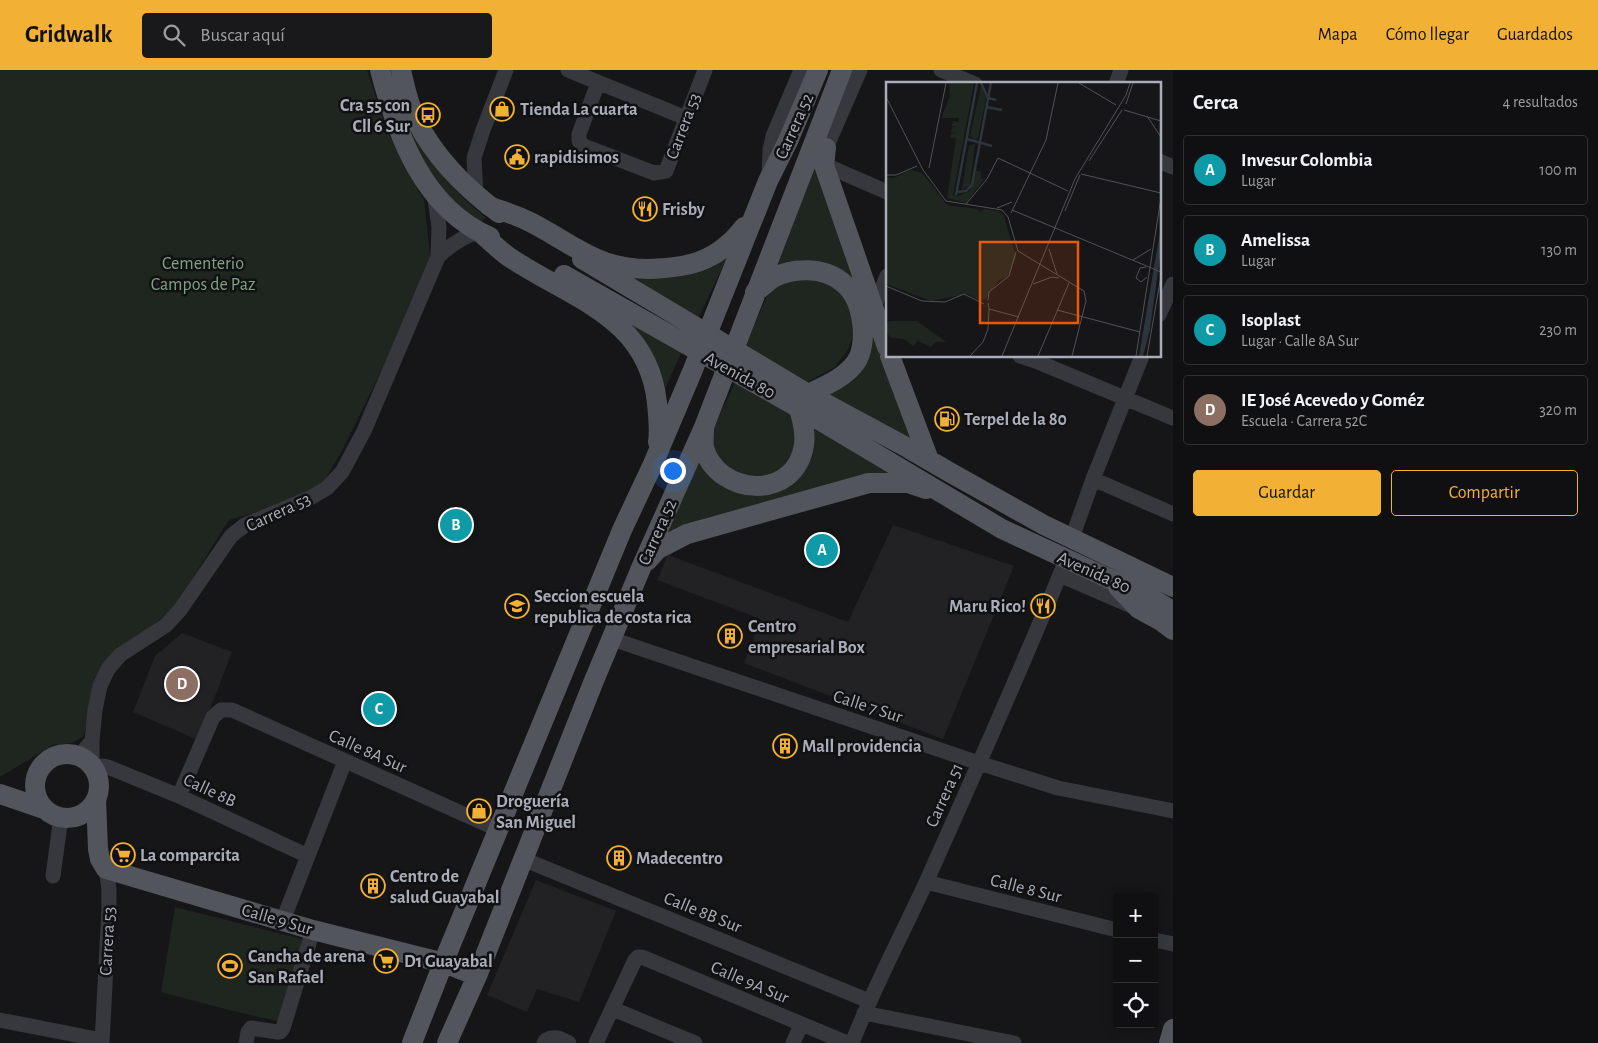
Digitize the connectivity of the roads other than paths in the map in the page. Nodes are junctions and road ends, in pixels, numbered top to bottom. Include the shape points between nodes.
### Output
1 (380, 70) edge
2 (401, 70) edge
3 (506, 70) edge
4 (568, 70) edge
5 (705, 70) edge
6 (801, 70) edge
7 (818, 70) edge
8 (842, 70) edge
9 (860, 70) edge
10 (941, 70) edge
11 (1121, 70) edge
12 (972, 80) edge
13 (1117, 82) edge
14 (598, 83) junction
15 (686, 118) junction
16 (819, 157) junction
17 (1160, 161) edge
18 (1173, 167) edge
19 (768, 181) junction
20 (886, 191) edge
21 (434, 193) junction
22 (483, 200) junction
23 (755, 214) junction
24 (480, 232) junction
25 (438, 257) junction
26 (886, 278) edge
27 (1173, 284) edge
28 (755, 292) junction
29 (873, 308) junction
30 (1163, 311) edge
31 (886, 344) edge
32 (891, 358) edge
33 (1026, 358) edge
34 (1141, 358) edge
35 (1125, 398) junction
36 (804, 401) junction
37 (1173, 418) edge
38 (704, 427) junction
39 (929, 460) junction
40 (653, 464) junction
41 (1093, 480) junction
42 (952, 499) junction
43 (1173, 514) edge
44 (1072, 538) junction
45 (1063, 567) junction
46 (641, 568) junction
47 (1111, 579) junction
48 (1173, 587) edge
49 (1139, 609) junction
50 (1173, 611) edge
51 (1173, 630) edge
52 (612, 640) junction
53 (345, 761) junction
54 (88, 763) junction
55 (978, 763) junction
56 (36, 776) junction
57 (3, 795) edge
58 (179, 796) junction
59 (96, 799) junction
60 (1173, 811) edge
61 (57, 815) junction
62 (499, 830) junction
63 (98, 841) junction
64 (308, 856) junction
65 (523, 860) junction
66 (106, 869) junction
67 (53, 876) dead end
68 (926, 882) junction
69 (283, 920) junction
70 (1113, 929) edge
71 (313, 930) junction
72 (1158, 941) edge
73 (1173, 944) edge
74 (444, 963) junction
75 (477, 976) junction
76 (866, 1007) junction
77 (613, 1009) junction
78 (0, 1020) edge
79 (801, 1024) junction
80 (1173, 1029) edge
81 (545, 1041) edge
82 (102, 1042) edge
83 (246, 1043) edge
84 (412, 1043) edge
85 (447, 1043) edge
86 (570, 1043) edge
87 (596, 1043) edge
88 (695, 1043) edge
89 (793, 1043) edge
90 (847, 1043) edge
91 (852, 1043) edge
92 (1014, 1043) edge
93 (1169, 1043) edge

1 - 21 main road, Avenida 80 via 398,131 410,157
2 - 22 main road, Avenida 80 via 416,121 436,153 455,177
3 - 22 street via 474,158
4 - 14 street
5 - 15 street, Carrera 53
6 - 19 street, Carrera 52 via 773,136
7 - 19 main road, Carrera 52
8 - 16 main road, Carrera 52
9 - 16 street, Carrera 52
10 - 12 street
11 - 13 street
14 - 15 street
14 - 15 street, Carrera 53 via 579,134 579,141 584,146 654,173 666,171
16 - 20 street
16 - 28 main road, Carrera 52
16 - 29 main road
17 - 18 street
19 - 23 main road, Carrera 52
21 - 24 main road, Avenida 80 via 455,215
21 - 25 street, Carrera 53 via 439,227
22 - 23 main road via 595,258 632,269 662,269 706,258 734,240
22 - 36 main road, Avenida 80, bridge via 523,230 582,259
23 - 40 main road, Carrera 52
24 - 25 street, Carrera 53 via 460,239
24 - 36 main road, Avenida 80, bridge via 513,246
24 - 40 main road via 508,257 602,312 625,331 640,350 656,392 658,438
25 - 54 street, Carrera 53 via 364,431 342,472 327,488 310,498 245,525 231,536 170,621 120,655 100,686
26 - 29 street
27 - 30 street
28 - 36 main road via 774,278 792,271 812,270 842,282 861,310 864,329 856,362
28 - 38 main road, Carrera 52
29 - 31 main road
32 - 39 main road
33 - 35 street
34 - 35 street
35 - 37 street
35 - 41 street
36 - 38 main road via 804,445 800,458 785,479 771,485 741,484 721,472 708,458 704,447
36 - 39 main road, Avenida 80
36 - 42 main road, Avenida 80
38 - 46 main road, Carrera 52
39 - 44 main road, Avenida 80
40 - 62 main road, Carrera 52 via 622,530
41 - 43 street
41 - 44 street
42 - 45 main road, Avenida 80
42 - 46 main road via 908,483 869,483 687,534 658,549
44 - 48 main road, Avenida 80
45 - 47 main road, Avenida 80
45 - 49 street
45 - 55 street, Carrera 51
46 - 52 main road, Carrera 52
47 - 49 main road, Avenida 80
47 - 50 main road, Avenida 80
49 - 51 main road, Avenida 80
52 - 55 street, Calle 7 Sur
52 - 65 main road, Carrera 52
53 - 58 street, Calle 8A Sur via 232,710 221,710 212,717
53 - 62 street, Calle 8A Sur
53 - 64 street
54 - 56 main road via 64,754 50,758
54 - 58 street, Calle 8B via 108,767
54 - 59 main road via 96,772 99,785
55 - 60 street, Calle 7 Sur via 1058,788
55 - 68 street, Carrera 51
56 - 57 main road via 25,788
56 - 61 main road via 36,796
57 - 61 main road
58 - 64 street, Calle 8B
59 - 61 main road via 81,814
59 - 63 main road, Carrera 53
61 - 63 main road
61 - 67 street
62 - 74 main road, Carrera 52
63 - 66 main road, Carrera 53 via 100,859
64 - 69 street
65 - 75 main road, Carrera 52
65 - 76 street, Calle 8B Sur
66 - 69 main road, Calle 9 Sur
66 - 82 street, Carrera 53 via 109,908
68 - 70 street, Calle 8 Sur
68 - 76 street, Carrera 51
69 - 71 main road, Calle 9 Sur
71 - 74 main road, Calle 9 Sur
71 - 83 street via 283,1028 280,1032 251,1028
72 - 73 street
74 - 75 main road, Calle 9 Sur
74 - 84 main road, Carrera 52
75 - 85 main road, Carrera 52
76 - 91 street, Carrera 51
76 - 92 street
77 - 79 street, Calle 9A Sur via 635,960 642,957
77 - 87 street
77 - 88 street
78 - 82 street
79 - 89 street
79 - 90 street, Calle 9A Sur
80 - 93 main road
81 - 86 street via 551,1037

